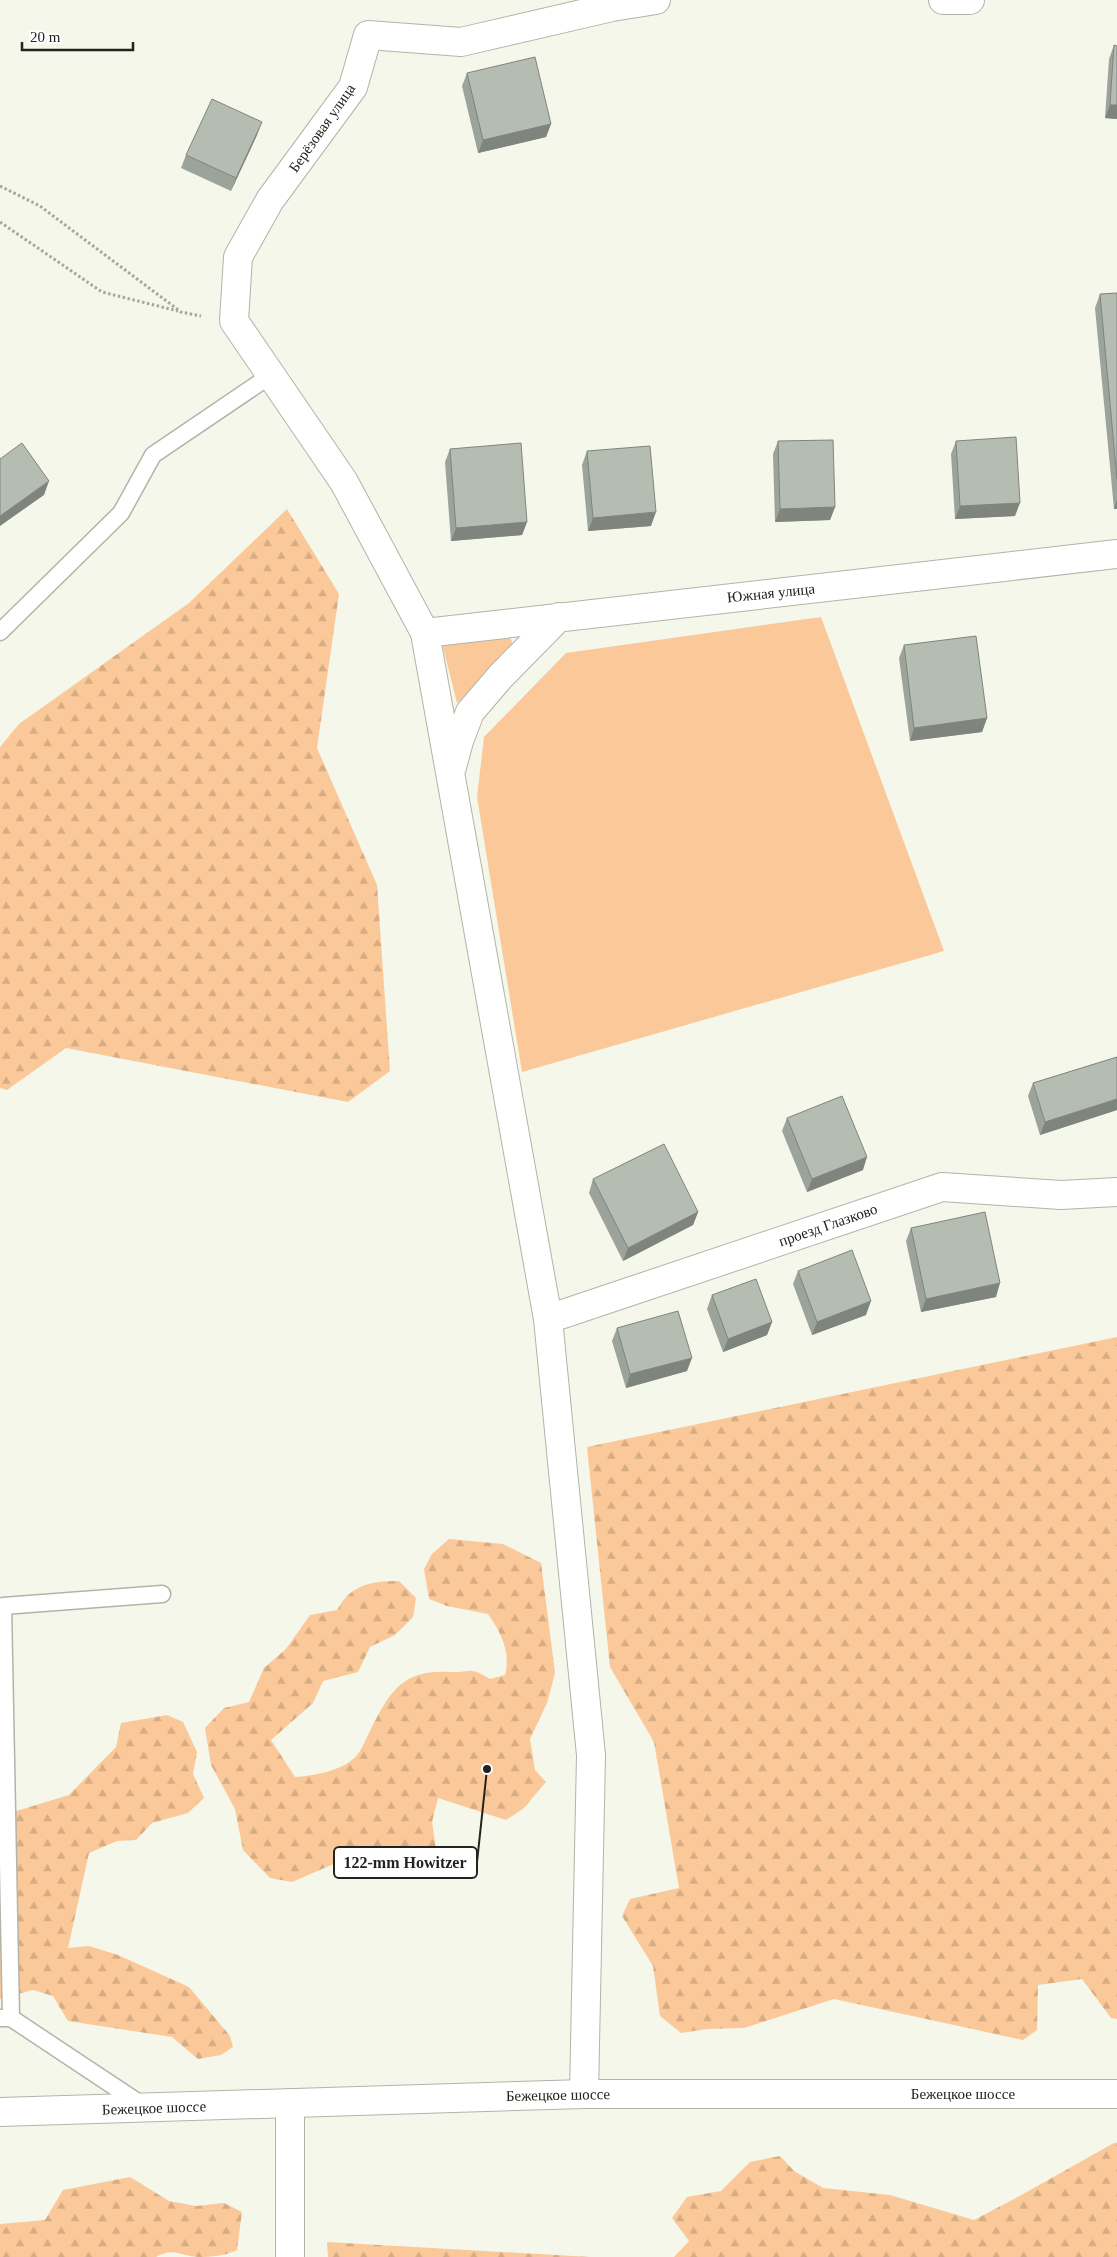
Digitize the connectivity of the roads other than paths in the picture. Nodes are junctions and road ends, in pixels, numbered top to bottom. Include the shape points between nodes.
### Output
1 (656, 0) edge
2 (943, 0) edge
3 (970, 0) edge
4 (271, 375) junction
5 (1117, 554) edge
6 (560, 617) junction
7 (0, 632) edge
8 (425, 633) junction
9 (450, 776) junction
10 (1117, 1192) edge
11 (548, 1320) junction
12 (162, 1594) dead end
13 (5, 2018) edge
14 (584, 2094) junction
15 (1117, 2094) edge
16 (290, 2103) junction
17 (147, 2108) junction
18 (0, 2112) edge
19 (290, 2257) edge

1 - 4 street, Берёзовая улица via 461,42 368,35 353,87 270,200 238,257 234,321
2 - 3 street
4 - 7 lane via 153,455 121,513
4 - 8 street via 344,482
5 - 6 street, Южная улица
6 - 8 street, Южная улица
6 - 9 street via 470,712
8 - 9 street
9 - 11 street
10 - 11 street, проезд Глазково via 1061,1195 942,1187
11 - 14 street via 591,1755
12 - 13 lane via 3,1606
13 - 17 lane
14 - 15 street, Бежецкое шоссе
14 - 16 street, Бежецкое шоссе
16 - 17 street, Бежецкое шоссе
16 - 19 street
17 - 18 street, Бежецкое шоссе

